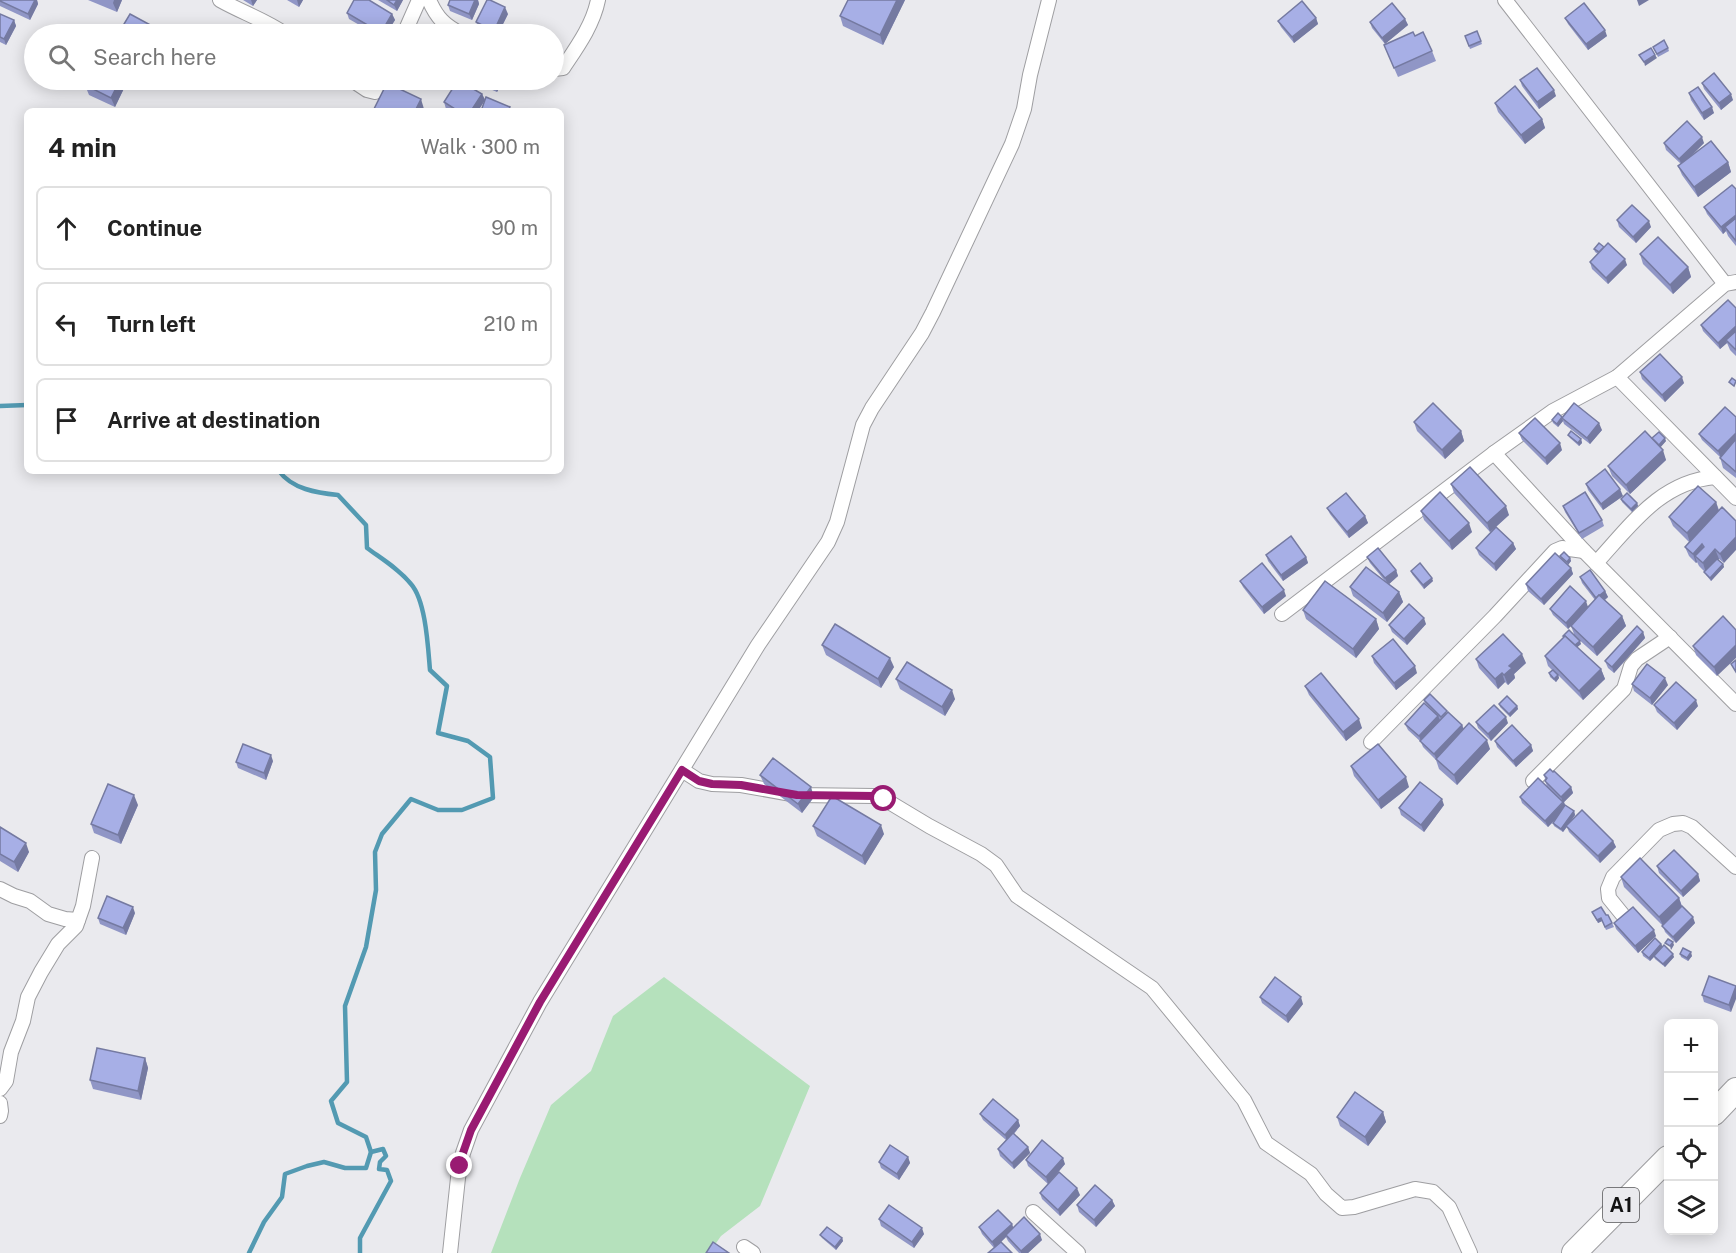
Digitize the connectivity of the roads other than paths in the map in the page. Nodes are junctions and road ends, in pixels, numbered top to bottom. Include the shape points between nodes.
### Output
1 (220, 0) edge
2 (419, 0) edge
3 (429, 0) edge
4 (598, 0) edge
5 (1049, 0) edge
6 (1505, 0) edge
7 (267, 24) edge
8 (408, 24) edge
9 (445, 24) edge
10 (564, 66) edge
11 (1730, 283) edge
12 (1617, 377) junction
13 (1494, 453) junction
14 (1716, 477) junction
15 (1736, 498) edge
16 (1584, 551) junction
17 (1596, 563) junction
18 (1282, 614) dead end
19 (1670, 637) junction
20 (1736, 704) edge
21 (1371, 742) dead end
22 (682, 770) junction
23 (1533, 781) edge
24 (92, 858) dead end
25 (1736, 867) edge
26 (0, 890) edge
27 (1622, 914) edge
28 (78, 920) junction
29 (0, 1089) edge
30 (1736, 1090) edge
31 (0, 1103) edge
32 (1718, 1108) edge
33 (0, 1116) edge
34 (1664, 1162) edge
35 (1034, 1212) dead end
36 (450, 1253) edge
37 (1078, 1253) edge
38 (1470, 1253) edge
39 (1574, 1253) edge

1 - 7 street
2 - 8 street
3 - 9 street
4 - 10 street via 591,24
5 - 22 street via 1012,144 922,333 863,425 833,532
6 - 11 street
11 - 12 street
12 - 13 street via 1553,411
12 - 14 street
13 - 16 street
13 - 18 street
14 - 15 street
14 - 17 street via 1680,485 1660,497
16 - 17 street
16 - 21 street via 1555,551
17 - 19 street
19 - 20 street
19 - 23 street via 1637,659 1624,689
22 - 36 street via 540,1002 471,1130 458,1178
22 - 38 street via 712,784 797,795 874,796 981,854 996,865 1017,896 1152,988 1244,1100 1266,1143 1311,1174 1342,1208 1415,1190 1433,1192 1449,1207
24 - 28 street
25 - 27 street via 1692,827 1672,824 1659,830 1613,877 1609,898
26 - 28 street via 30,901 48,914
28 - 29 street via 58,944 28,997 6,1081
30 - 32 highway
31 - 33 street
34 - 39 highway, A1
35 - 37 street

